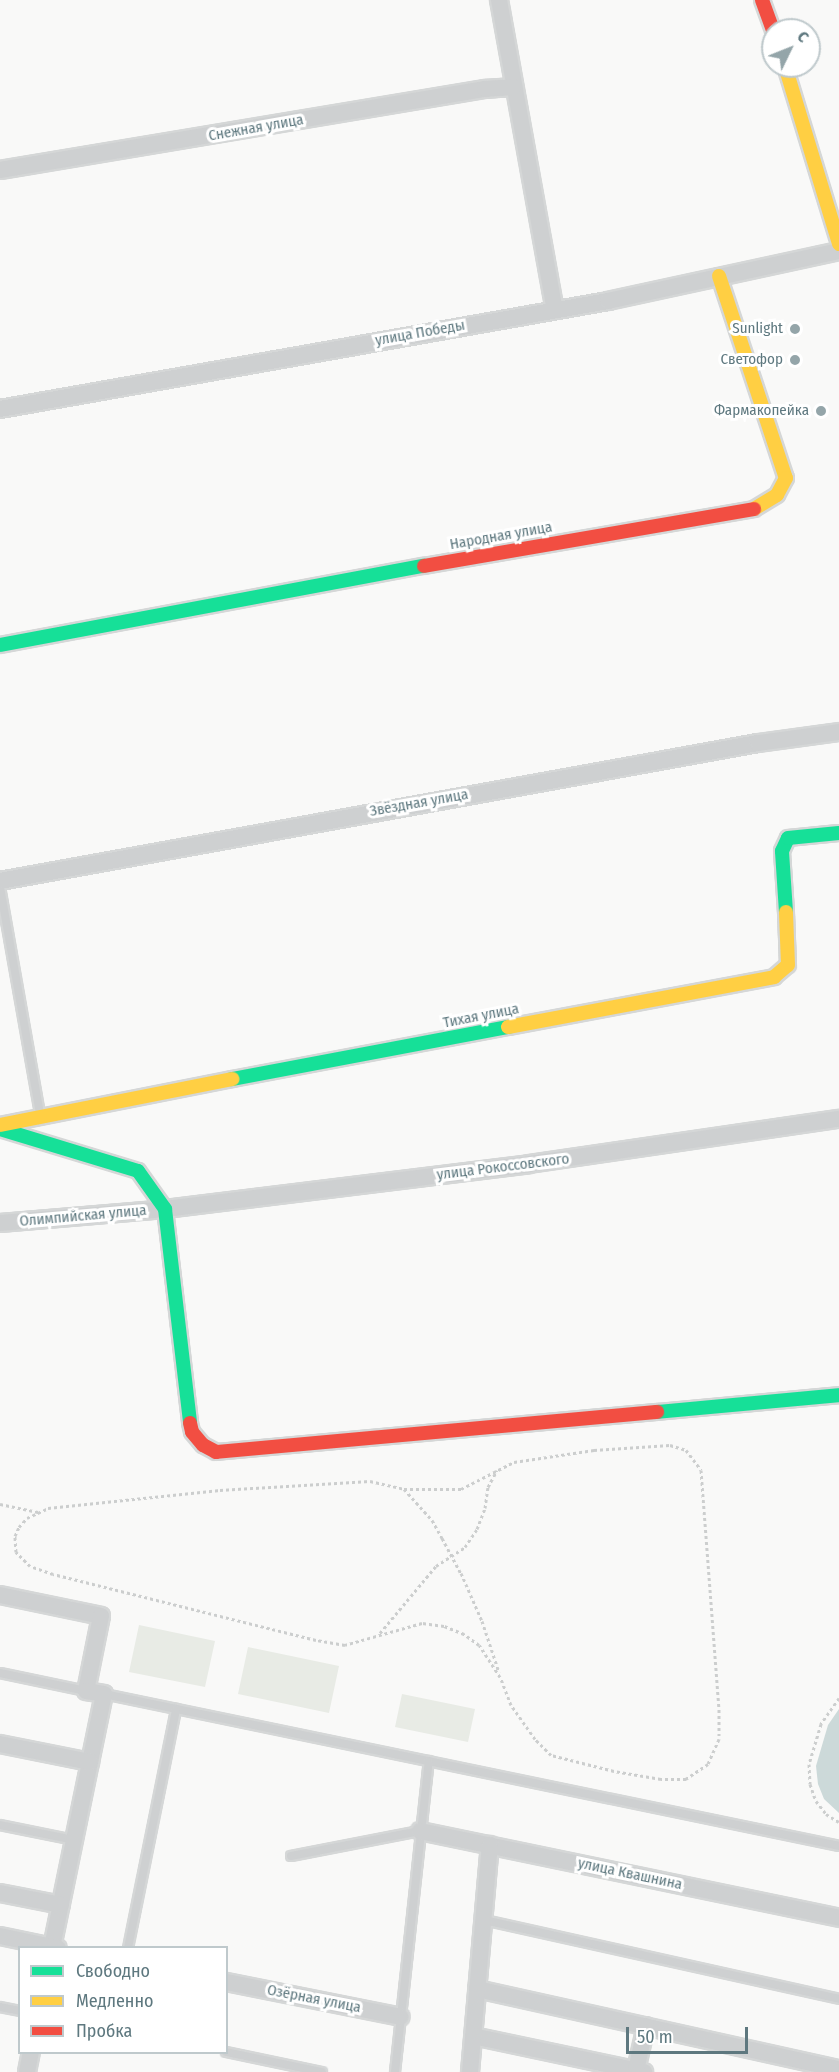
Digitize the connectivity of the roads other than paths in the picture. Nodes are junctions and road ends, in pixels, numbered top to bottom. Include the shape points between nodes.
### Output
1 (499, 0) edge
2 (762, 0) edge
3 (768, 18) edge
4 (789, 78) edge
5 (513, 87) junction
6 (0, 170) edge
7 (839, 244) edge
8 (839, 251) edge
9 (719, 276) junction
10 (555, 310) junction
11 (0, 409) edge
12 (0, 645) edge
13 (839, 732) edge
14 (839, 833) edge
15 (0, 881) edge
16 (0, 887) edge
17 (40, 1115) junction
18 (839, 1119) edge
19 (0, 1127) edge
20 (165, 1209) junction
21 (0, 1223) edge
22 (839, 1395) edge
23 (0, 1595) edge
24 (0, 1673) edge
25 (86, 1691) junction
26 (104, 1695) junction
27 (176, 1709) junction
28 (0, 1744) edge
29 (429, 1761) junction
30 (90, 1762) junction
31 (0, 1825) edge
32 (420, 1831) junction
33 (74, 1840) junction
34 (490, 1845) junction
35 (839, 1846) edge
36 (291, 1856) dead end
37 (0, 1893) edge
38 (61, 1905) junction
39 (839, 1918) edge
40 (484, 1920) junction
41 (0, 1924) edge
42 (0, 1936) edge
43 (54, 1944) edge
44 (128, 1946) edge
45 (228, 1982) edge
46 (477, 1989) junction
47 (839, 1999) edge
48 (0, 2007) edge
49 (18, 2011) edge
50 (401, 2017) junction
51 (646, 2026) junction
52 (473, 2036) junction
53 (228, 2052) edge
54 (31, 2054) edge
55 (798, 2066) edge
56 (839, 2069) edge
57 (640, 2071) edge
58 (27, 2072) edge
59 (322, 2072) edge
60 (395, 2072) edge
61 (470, 2072) edge

1 - 5 street
2 - 3 street
4 - 7 street
5 - 6 street, Снежная улица
5 - 10 street
8 - 9 street, улица Победы
9 - 10 street, улица Победы
9 - 12 street, Народная улица via 786,478 777,495 756,509
10 - 11 street, улица Победы
13 - 15 street, Звёздная улица via 758,743
14 - 17 street, Тихая улица via 788,838 782,851 789,951 788,965 774,977
16 - 17 lane
17 - 19 street, Тихая улица
18 - 20 street, улица Рокоссовского via 529,1164
19 - 20 street via 138,1171
20 - 21 street, Олимпийская улица
20 - 22 street via 190,1423 203,1445 216,1452
23 - 25 street via 101,1616
24 - 25 lane
25 - 26 street
26 - 27 lane
26 - 30 street
27 - 29 lane
27 - 44 lane
28 - 30 street
29 - 32 lane
29 - 35 lane
30 - 33 street
31 - 33 lane
32 - 34 street, улица Квашнина
32 - 36 lane
32 - 50 lane
33 - 38 street
34 - 39 street, улица Квашнина
34 - 40 street
37 - 38 street
38 - 43 street
40 - 46 street
40 - 47 lane
41 - 43 street
42 - 43 street
45 - 50 street, Озёрная улица
46 - 51 street
46 - 52 street
48 - 49 lane
50 - 60 lane
51 - 55 street
51 - 57 street
52 - 57 street
52 - 61 street
53 - 59 lane
54 - 58 street
55 - 56 street

